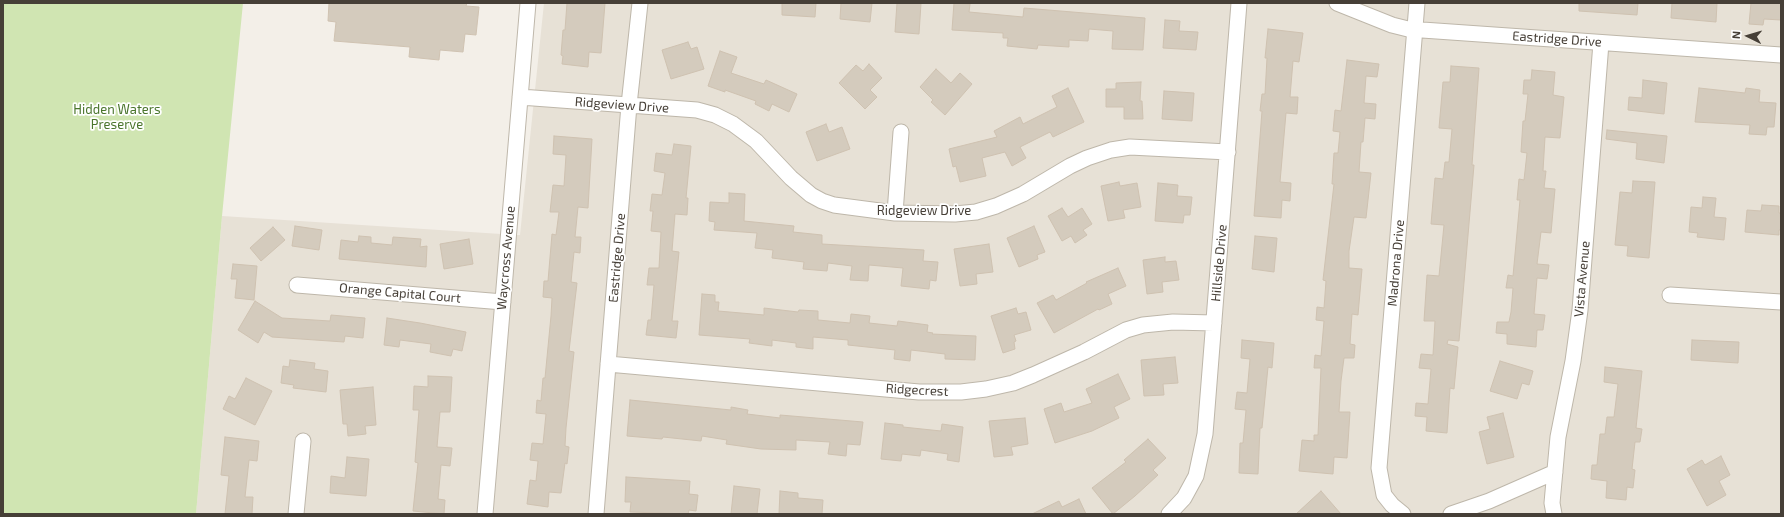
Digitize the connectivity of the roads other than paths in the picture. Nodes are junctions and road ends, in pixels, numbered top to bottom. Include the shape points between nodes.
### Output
1 (528, 3) edge
2 (640, 3) edge
3 (1239, 3) edge
4 (1337, 3) edge
5 (1417, 3) edge
6 (1415, 29) junction
7 (1601, 43) junction
8 (1781, 55) edge
9 (520, 97) junction
10 (629, 105) junction
11 (901, 132) dead end
12 (1228, 152) junction
13 (896, 214) junction
14 (297, 285) dead end
15 (1670, 295) dead end
16 (503, 302) junction
17 (1781, 302) edge
18 (1214, 323) junction
19 (608, 364) junction
20 (303, 441) dead end
21 (1555, 472) junction
22 (1401, 513) edge
23 (296, 514) edge
24 (485, 514) edge
25 (596, 514) edge
26 (1169, 514) edge
27 (1451, 514) edge
28 (1554, 514) edge

1 - 9 street, Waycross Avenue
2 - 10 street, Eastridge Drive
3 - 12 street, Hillside Drive
4 - 6 street, Eastridge Drive via 1392,25
5 - 6 street, Madrona Drive
6 - 7 street, Eastridge Drive
6 - 22 street, Madrona Drive via 1379,468 1384,495
7 - 8 street, Eastridge Drive
7 - 21 street, Vista Avenue via 1580,310 1558,437
9 - 10 street, Ridgeview Drive
9 - 16 street, Waycross Avenue
10 - 13 street, Ridgeview Drive via 697,110 715,115 733,124 756,141 811,195 834,205
10 - 19 street, Eastridge Drive
11 - 13 street
12 - 13 street, Ridgeview Drive via 1130,147 1111,150 1070,166 1023,194 976,212
12 - 18 street, Hillside Drive
14 - 16 street, Orange Capital Court
15 - 17 street
16 - 24 street, Waycross Avenue
18 - 19 street, Ridgecrest via 1173,322 1143,325 1126,330 1033,375 999,386 961,392 919,392
18 - 26 street, Hillside Drive via 1205,434 1196,476 1184,498
19 - 25 street, Eastridge Drive
20 - 23 street
21 - 27 street via 1489,501
21 - 28 street, Vista Avenue via 1552,503

